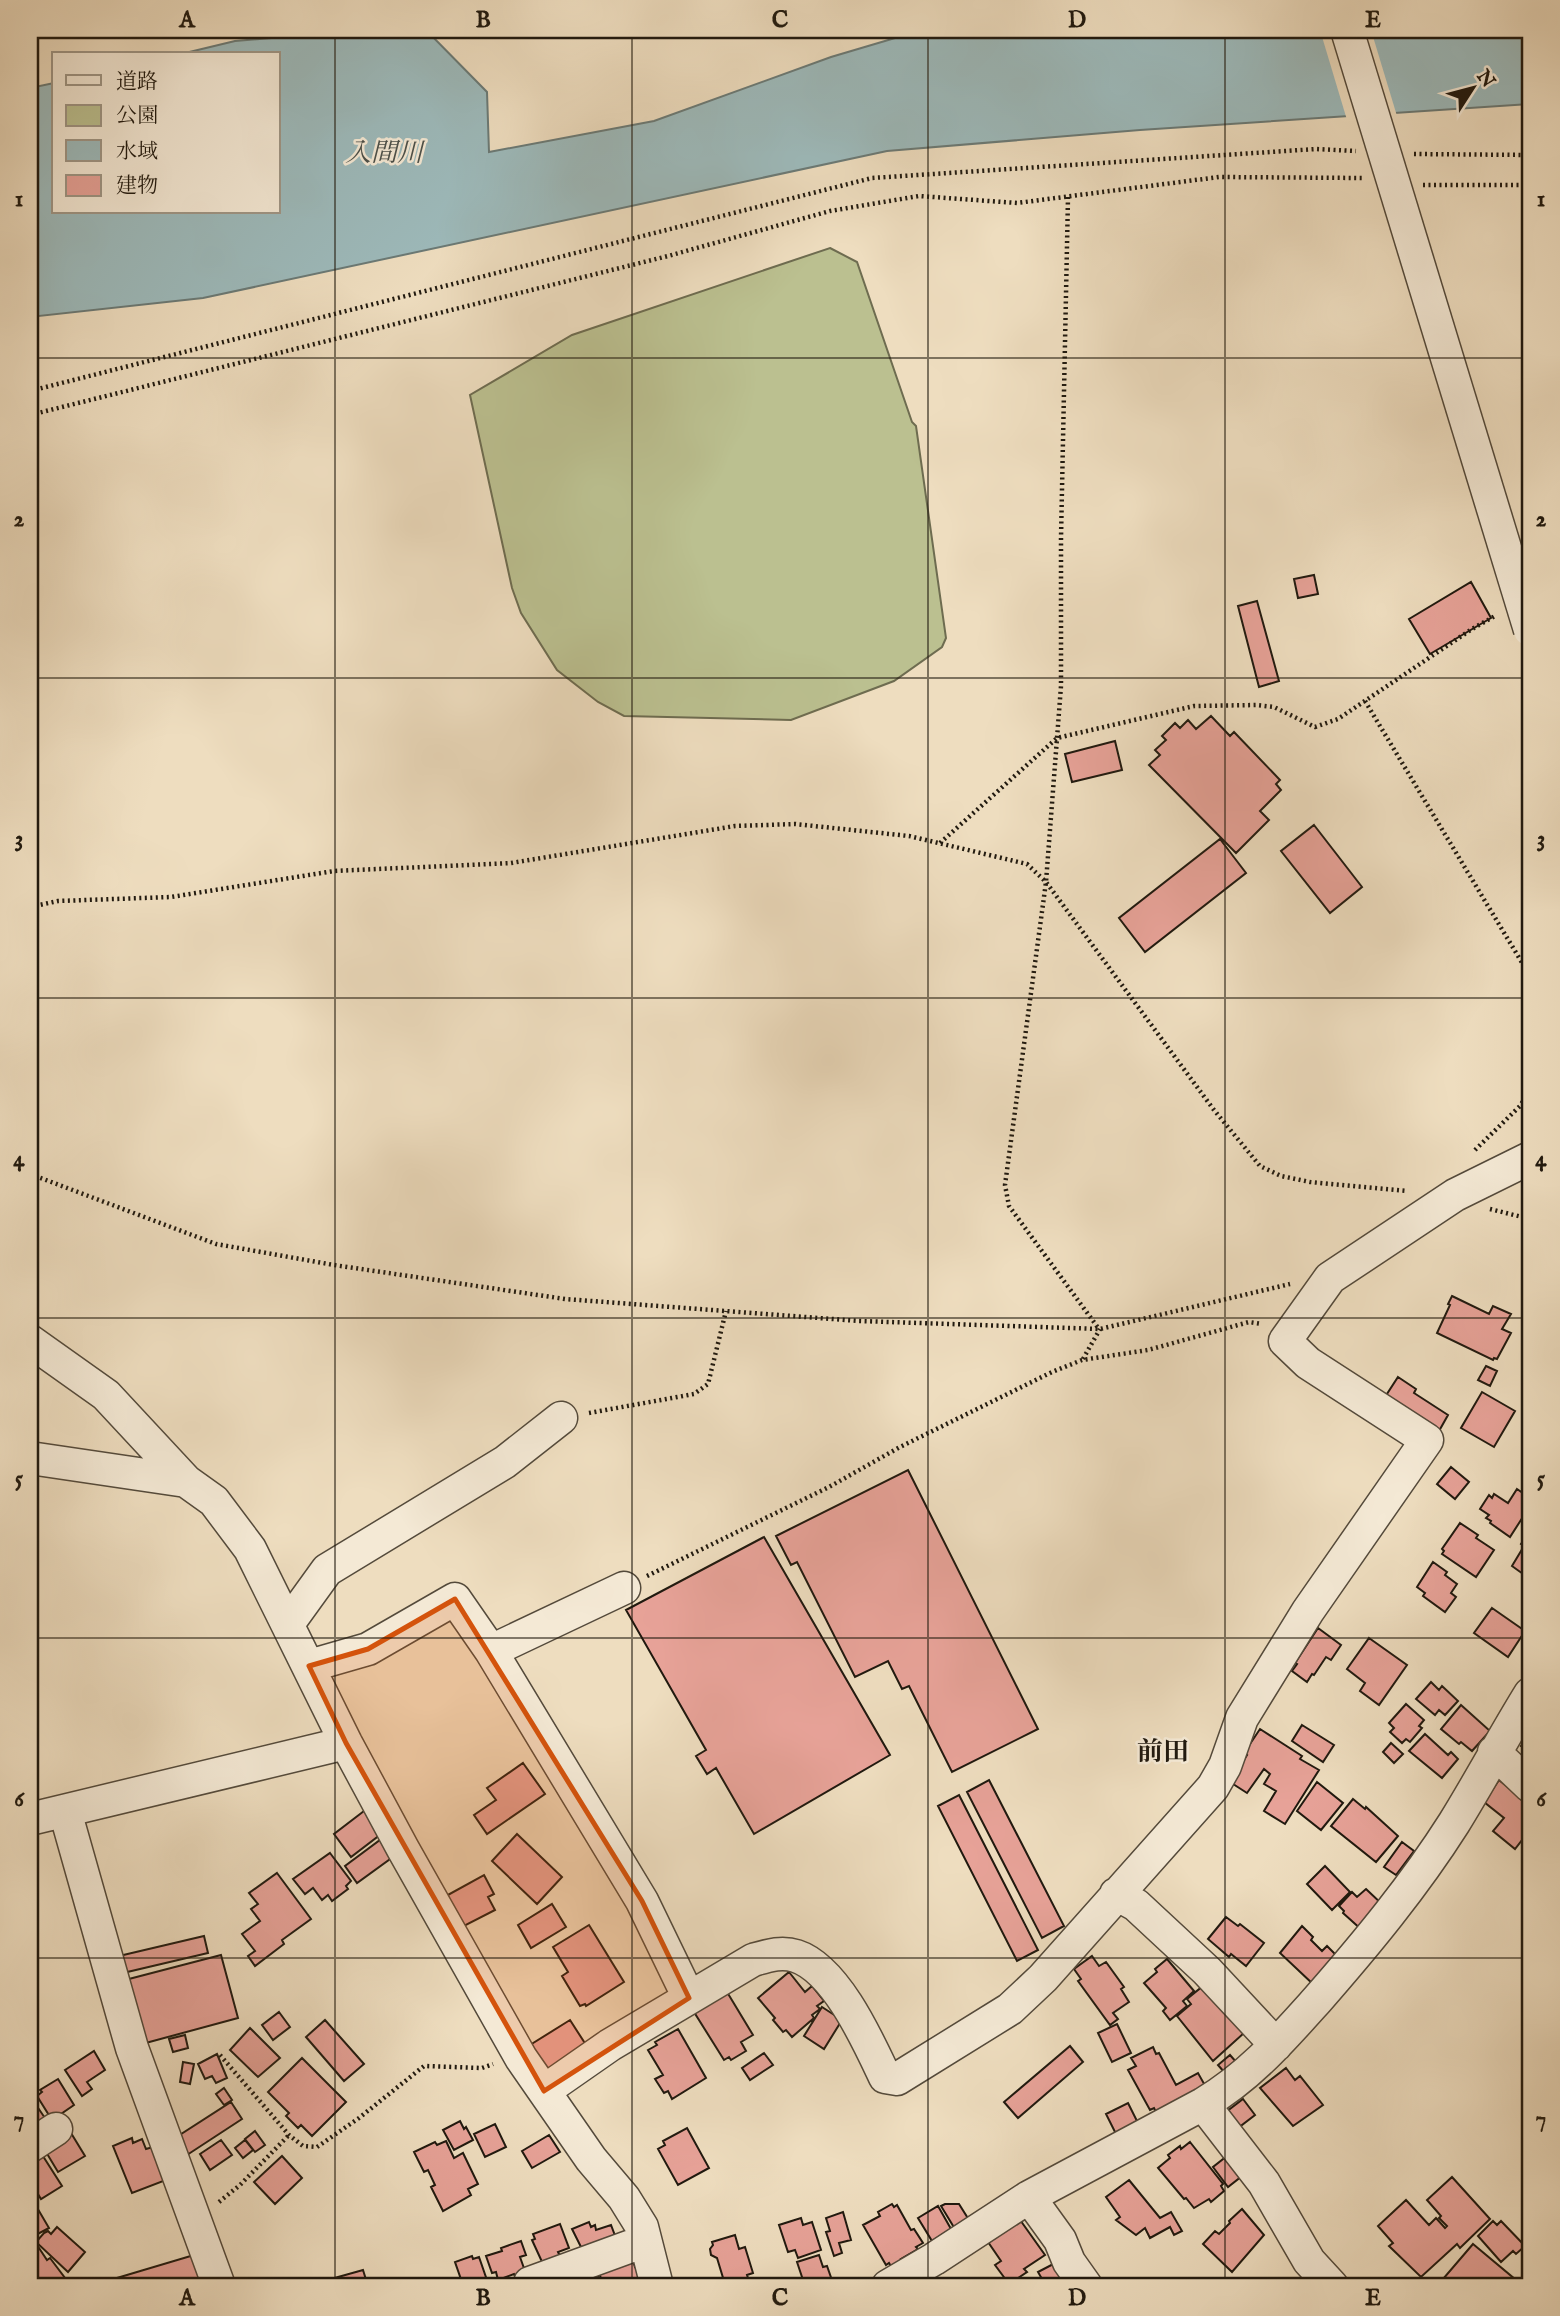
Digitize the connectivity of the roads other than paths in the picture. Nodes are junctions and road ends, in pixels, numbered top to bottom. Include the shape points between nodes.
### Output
1 (1347, 30) edge
2 (1519, 620) edge
3 (1530, 1158) edge
4 (30, 1341) edge
5 (561, 1418) road end
6 (30, 1458) edge
7 (186, 1481) junction
8 (624, 1588) road end
9 (288, 1624) junction
10 (491, 1651) junction
11 (309, 1666) junction
12 (1530, 1694) edge
13 (346, 1743) junction
14 (1494, 1752) junction
15 (1530, 1786) edge
16 (65, 1811) junction
17 (30, 1819) edge
18 (1116, 1894) junction
19 (690, 1998) junction
20 (1276, 2045) junction
21 (544, 2091) junction
22 (1203, 2104) junction
23 (56, 2129) dead end
24 (30, 2146) edge
25 (1029, 2197) junction
26 (645, 2241) junction
27 (530, 2283) dead end
28 (219, 2286) edge
29 (657, 2286) edge
30 (888, 2286) edge
31 (1086, 2286) edge
32 (1332, 2286) edge

1 - 2 street, bridge
3 - 18 street via 1455,1195 1330,1278 1284,1341 1308,1363 1427,1440 1308,1611 1242,1718 1213,1787
4 - 7 street via 106,1395
5 - 9 street via 505,1462 327,1570
6 - 7 street
7 - 9 street via 214,1501 250,1549
8 - 10 street
9 - 11 street
10 - 11 street via 455,1599 368,1649
10 - 19 street via 642,1901
11 - 13 street
12 - 14 street
13 - 16 street
13 - 21 street via 521,2058
14 - 15 street
14 - 20 street via 1412,1884 1355,1957
16 - 17 street
16 - 28 street via 132,2048
18 - 19 street via 1010,2009 897,2079 885,2077 856,2018 828,1981 812,1963 794,1955 778,1953 753,1960
18 - 20 street via 1136,1905 1207,1971
19 - 21 street
20 - 22 street via 1228,2089
21 - 26 street via 624,2198
22 - 25 street
22 - 32 street via 1264,2183 1309,2261
23 - 24 street
25 - 30 street
25 - 31 street
26 - 27 street
26 - 29 street

